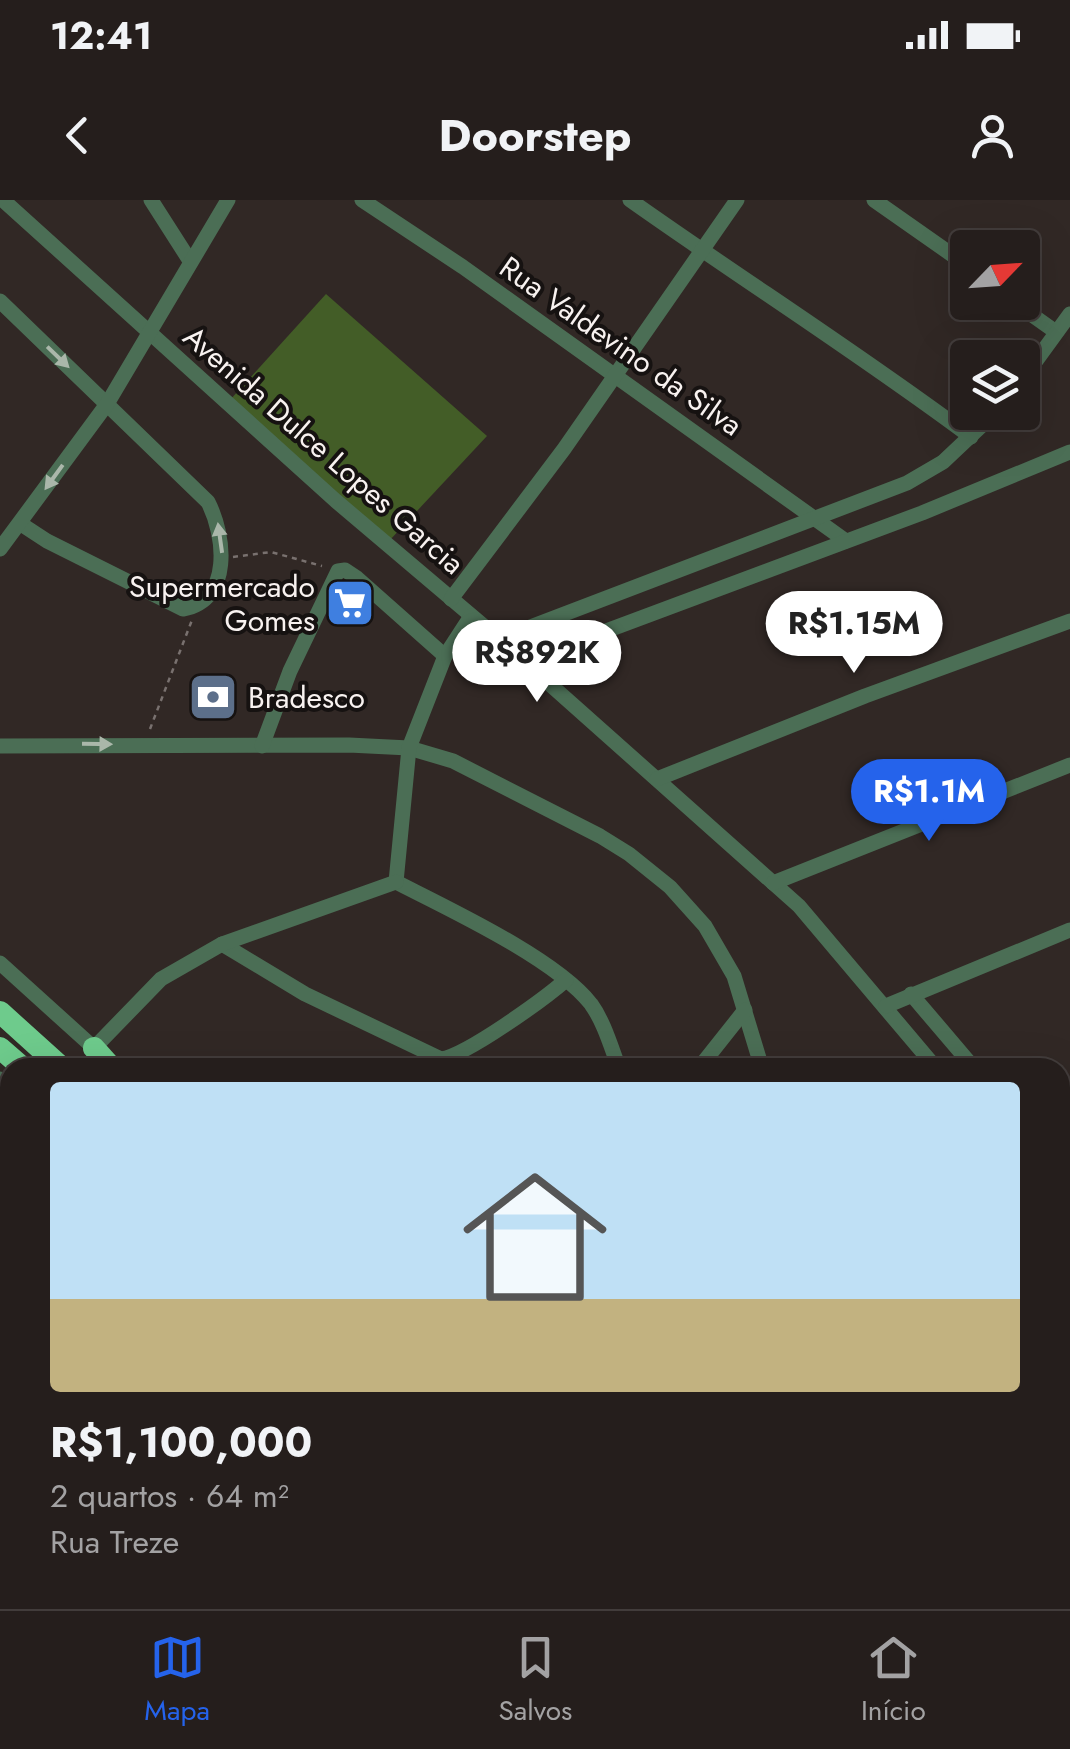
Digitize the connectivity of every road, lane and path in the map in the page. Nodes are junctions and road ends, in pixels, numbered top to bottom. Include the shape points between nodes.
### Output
1 (3, 200) edge
2 (151, 200) edge
3 (228, 200) edge
4 (362, 200) edge
5 (630, 200) edge
6 (738, 200) edge
7 (874, 200) edge
8 (702, 249) junction
9 (950, 253) edge
10 (190, 261) junction
11 (3, 311) edge
12 (1070, 314) edge
13 (1039, 320) edge
14 (150, 332) junction
15 (1056, 332) junction
16 (1040, 355) edge
17 (616, 376) junction
18 (107, 404) junction
19 (978, 430) edge
20 (971, 437) junction
21 (1070, 452) edge
22 (817, 518) junction
23 (20, 524) junction
24 (846, 541) junction
25 (0, 549) edge
26 (222, 559) junction
27 (338, 571) junction
28 (451, 599) junction
29 (198, 605) junction
30 (471, 616) junction
31 (1070, 621) edge
32 (499, 639) junction
33 (446, 656) junction
34 (523, 662) junction
35 (144, 745) junction
36 (0, 746) edge
37 (262, 746) junction
38 (409, 748) junction
39 (1070, 765) edge
40 (657, 779) junction
41 (396, 882) junction
42 (773, 883) junction
43 (1070, 930) edge
44 (222, 944) junction
45 (0, 962) edge
46 (566, 980) junction
47 (911, 994) junction
48 (886, 1006) junction
49 (745, 1010) junction
50 (0, 1012) edge
51 (94, 1048) junction
52 (51, 1058) edge
53 (103, 1058) edge
54 (439, 1058) edge
55 (449, 1058) edge
56 (616, 1058) edge
57 (708, 1058) edge
58 (759, 1058) edge
59 (928, 1058) edge
60 (965, 1058) edge

1 - 14 street, Avenida Dulce Lopes Garcia
2 - 10 street
3 - 10 street
4 - 17 street, Rua Valdevino da Silva
5 - 8 street
6 - 8 street
7 - 9 street
8 - 17 street
8 - 20 street
10 - 14 street
11 -> 18 street
12 - 15 street
13 - 15 street
14 - 18 street
14 - 28 street, Avenida Dulce Lopes Garcia
15 - 16 street
17 - 22 street, Rua Valdevino da Silva
17 - 28 street
18 -> 23 street
26 -> 18 street via 208,502
19 - 20 street
20 - 22 street via 929,471
21 - 24 street
22 - 24 street, Rua Valdevino da Silva
22 - 32 street
23 - 25 street
23 - 29 street via 166,603
24 - 34 street
26 - 27 path via 272,552
26 - 29 street via 214,587
27 - 33 street via 357,578
27 - 37 street
28 - 30 street, Avenida Dulce Lopes Garcia
29 - 35 path
30 - 32 street, Avenida Dulce Lopes Garcia
30 - 33 street
31 - 40 street
32 - 34 street, Avenida Dulce Lopes Garcia
33 - 38 street
34 - 40 street, Avenida Dulce Lopes Garcia
36 -> 35 street
35 - 37 street
37 - 38 street
38 - 41 street
38 - 49 street via 483,774 653,871 722,951
39 - 42 street
40 - 42 street, Avenida Dulce Lopes Garcia
41 - 44 street
41 - 46 street
42 - 48 street, Avenida Dulce Lopes Garcia
43 - 47 street
44 - 51 street via 161,979
44 - 54 street via 304,994
45 - 51 street
46 - 55 street
46 - 56 street via 596,1012
47 - 48 street
47 - 60 street
48 - 59 street, Avenida Dulce Lopes Garcia
49 - 57 street
49 - 58 street
50 - 52 highway
51 - 53 highway

